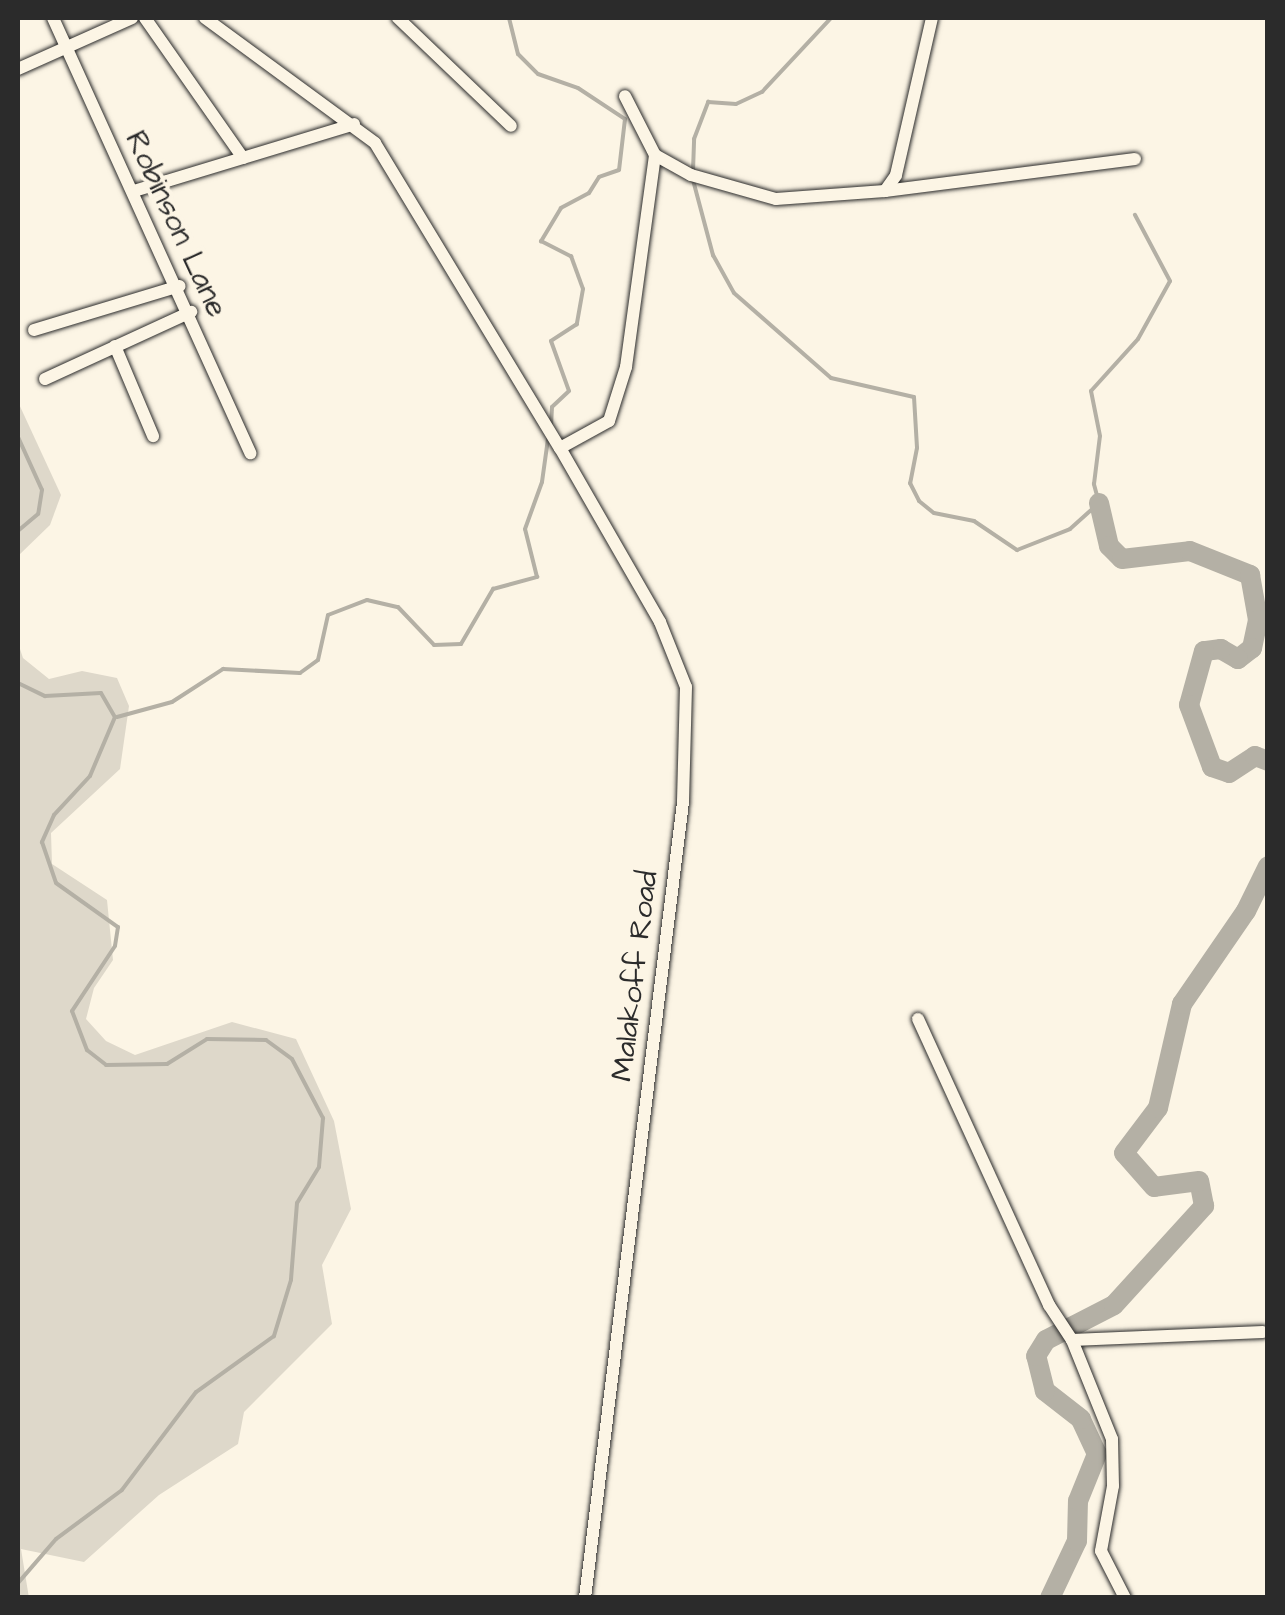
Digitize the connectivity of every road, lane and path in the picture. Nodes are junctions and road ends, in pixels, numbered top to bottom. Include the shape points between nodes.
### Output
1 (54, 18) edge
2 (132, 18) edge
3 (146, 18) edge
4 (204, 18) edge
5 (398, 18) edge
6 (932, 18) edge
7 (69, 51) junction
8 (18, 68) edge
9 (625, 96) dead end
10 (354, 124) junction
11 (511, 126) dead end
12 (655, 155) junction
13 (242, 158) junction
14 (1135, 159) dead end
15 (134, 191) junction
16 (885, 192) junction
17 (180, 286) junction
18 (191, 312) junction
19 (34, 330) dead end
20 (115, 346) junction
21 (45, 379) dead end
22 (153, 436) dead end
23 (557, 443) junction
24 (250, 454) dead end
25 (918, 1019) dead end
26 (1263, 1332) dead end
27 (1072, 1340) junction
28 (586, 1598) edge
29 (1125, 1598) edge

1 - 7 street, Robinson Lane
2 - 7 street
3 - 13 street
4 - 10 street, Malakoff Road
5 - 11 street
6 - 16 street via 896,175
7 - 8 street
7 - 15 street, Robinson Lane
9 - 12 street
10 - 13 street
10 - 23 street, Malakoff Road via 375,144
12 - 16 street via 678,171 776,199
12 - 23 street via 618,404 609,421
13 - 15 street
14 - 16 street
15 - 17 street, Robinson Lane
17 - 18 street, Robinson Lane
17 - 19 street
18 - 20 street
18 - 24 street, Robinson Lane
20 - 21 street
20 - 22 street
23 - 28 street, Malakoff Road via 660,622 686,687 683,802
25 - 27 street via 1049,1305
26 - 27 street
27 - 29 street via 1112,1439 1113,1486 1101,1551

